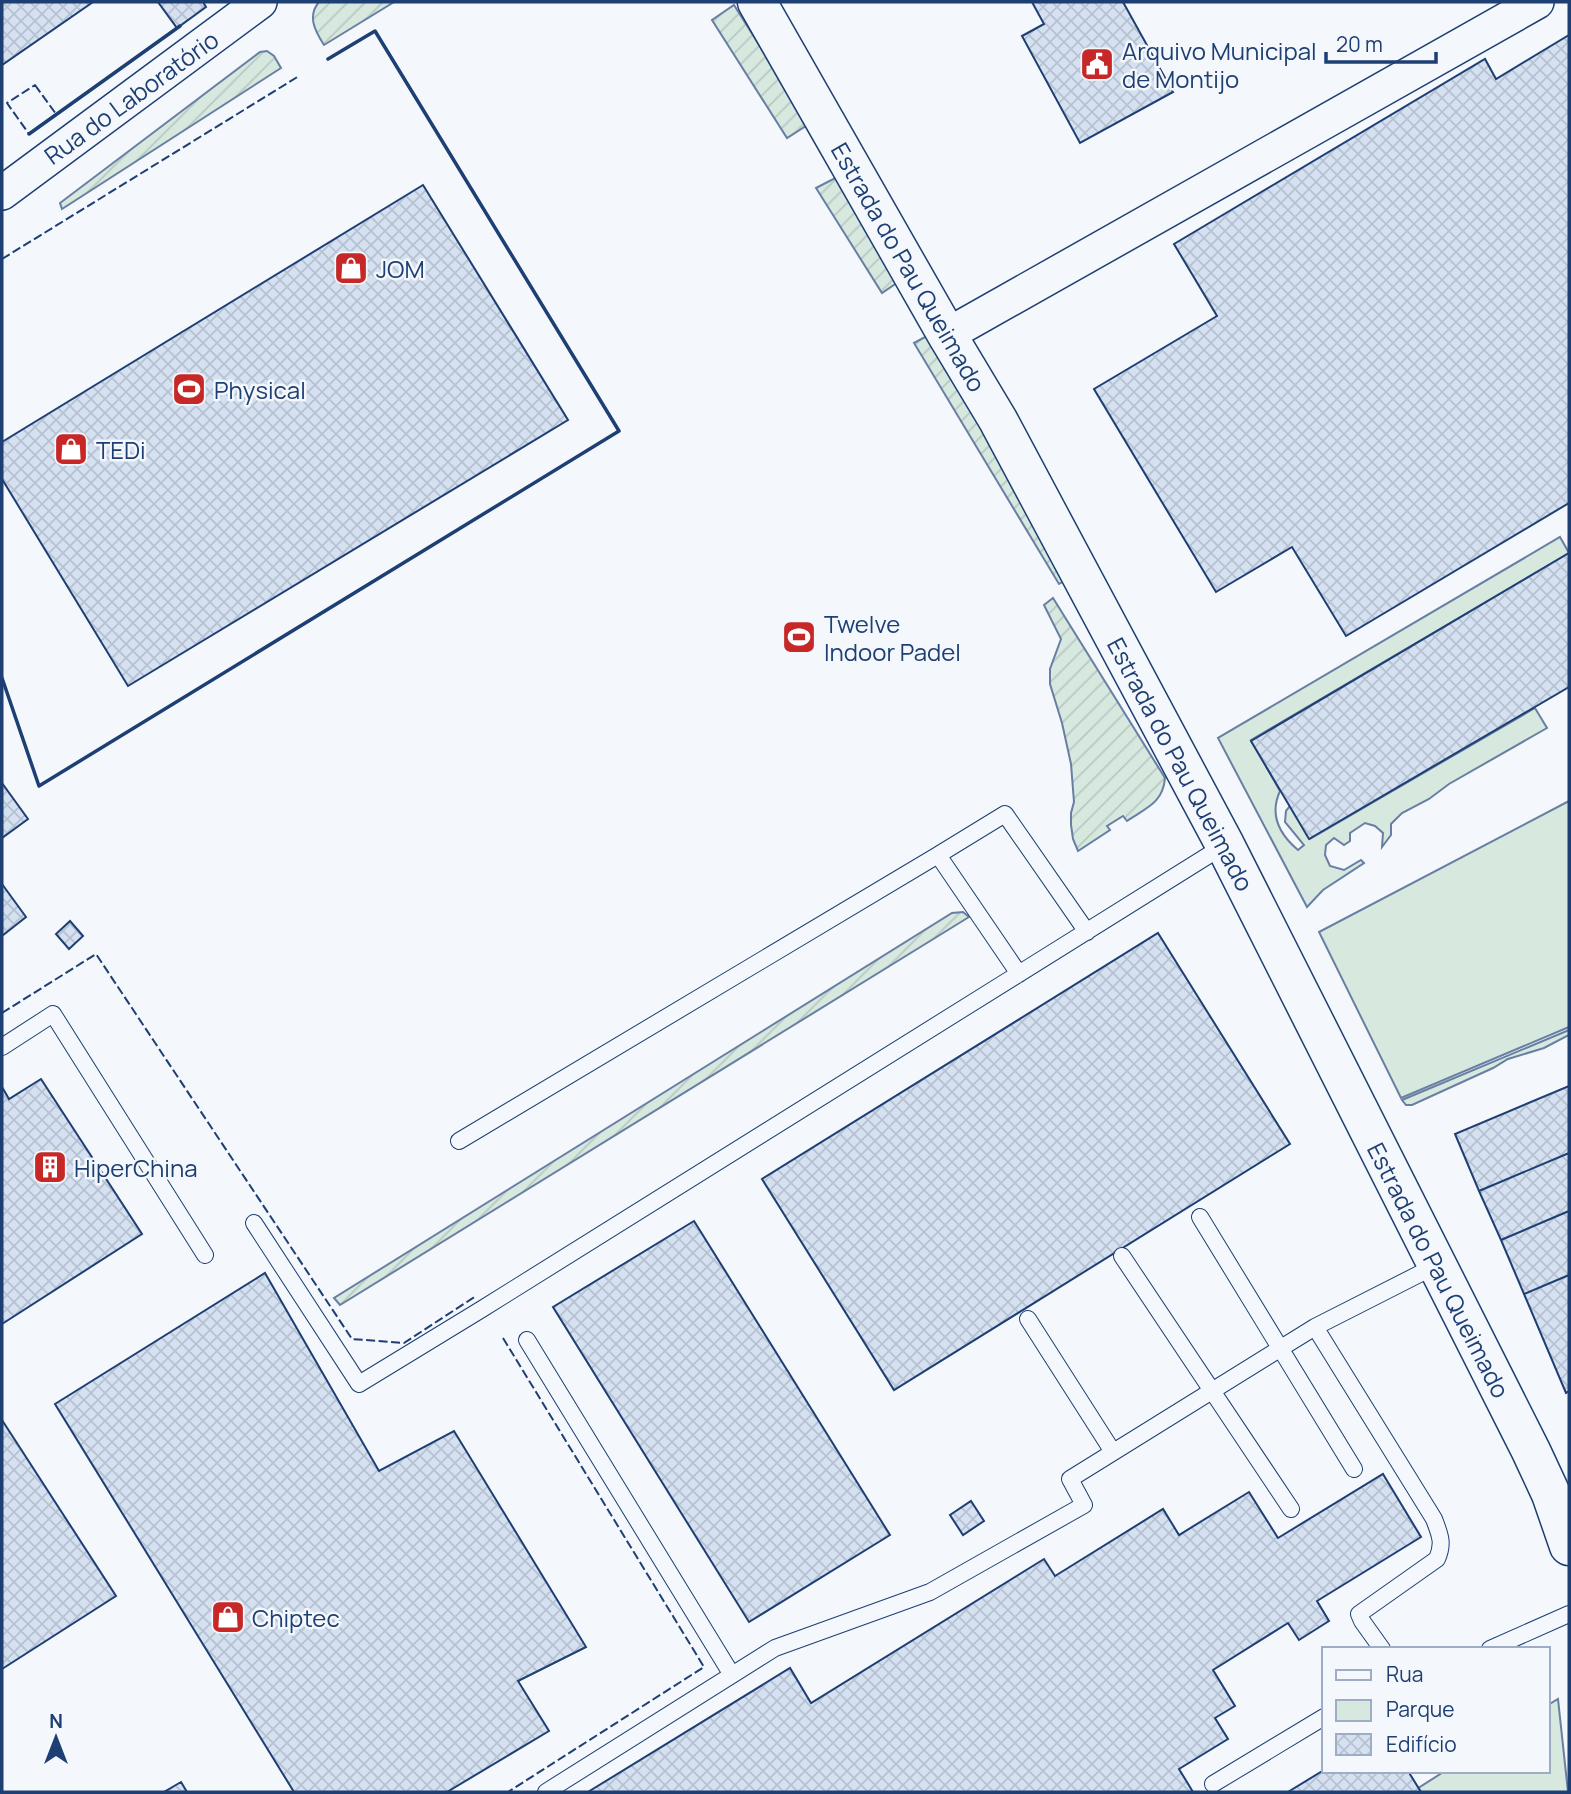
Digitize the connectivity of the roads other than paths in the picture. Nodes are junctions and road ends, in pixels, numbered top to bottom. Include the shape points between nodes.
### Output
1 (260, 2) edge
2 (757, 2) edge
3 (1537, 2) edge
4 (2, 193) edge
5 (947, 335) junction
6 (1225, 845) junction
7 (938, 855) junction
8 (1087, 932) junction
9 (1019, 974) junction
10 (2, 1047) edge
11 (459, 1141) dead end
12 (1200, 1217) dead end
13 (254, 1223) dead end
14 (205, 1255) dead end
15 (1122, 1256) dead end
16 (1437, 1265) junction
17 (1028, 1319) dead end
18 (1315, 1327) junction
19 (527, 1340) dead end
20 (1280, 1348) junction
21 (1212, 1390) junction
22 (1113, 1452) junction
23 (1354, 1469) dead end
24 (1291, 1509) dead end
25 (1569, 1546) edge
26 (1569, 1614) edge
27 (1381, 1647) edge
28 (1495, 1647) edge
29 (732, 1675) junction
30 (1322, 1718) edge
31 (1213, 1784) dead end
32 (546, 1792) edge

1 - 4 street, Rua do Laboratório
2 - 5 street, Estrada do Pau Queimado
3 - 5 street
5 - 6 street, Estrada do Pau Queimado via 998,420
6 - 8 lane
6 - 16 street, Estrada do Pau Queimado
7 - 8 lane via 1005,814
7 - 9 lane
7 - 11 lane
8 - 9 lane
9 - 13 lane via 359,1384
10 - 14 lane via 53,1014
12 - 20 lane
15 - 21 lane
16 - 18 lane
16 - 25 street, Estrada do Pau Queimado via 1551,1494
17 - 22 lane
18 - 20 lane
18 - 27 lane via 1440,1534 1437,1559 1359,1614
19 - 29 lane
20 - 21 lane
20 - 23 lane
21 - 22 lane
21 - 24 lane
22 - 29 lane via 1070,1479 1084,1505 930,1592 775,1648
26 - 28 lane
29 - 32 lane
30 - 31 lane

